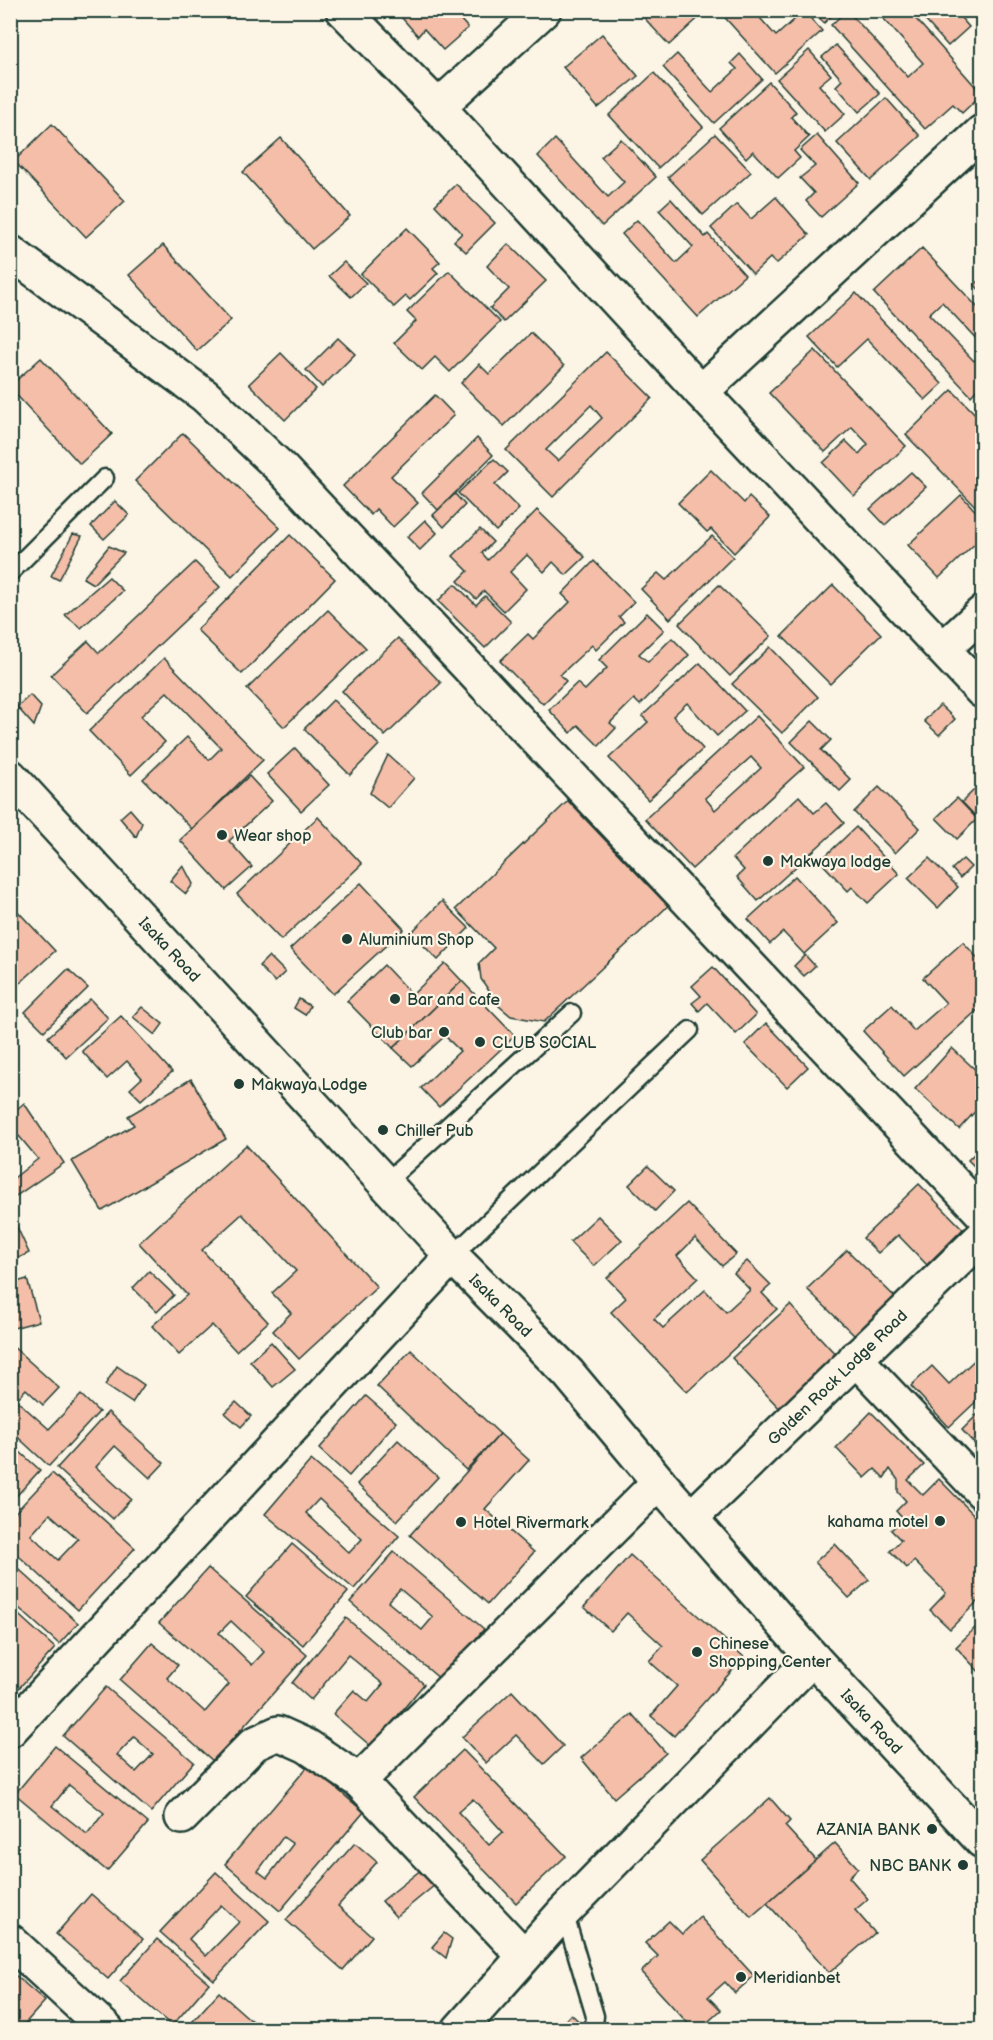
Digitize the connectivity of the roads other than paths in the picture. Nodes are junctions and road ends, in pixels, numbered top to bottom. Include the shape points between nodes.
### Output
1 (343, 10) edge
2 (544, 10) edge
3 (438, 107) junction
4 (982, 132) edge
5 (10, 252) edge
6 (701, 392) junction
7 (105, 478) dead end
8 (10, 573) edge
9 (982, 612) edge
10 (943, 649) junction
11 (982, 691) edge
12 (10, 777) edge
13 (572, 1013) dead end
14 (690, 1030) dead end
15 (385, 1183) junction
16 (982, 1213) edge
17 (982, 1237) edge
18 (452, 1256) junction
19 (855, 1358) junction
20 (659, 1482) junction
21 (982, 1492) edge
22 (692, 1517) junction
23 (813, 1658) junction
24 (10, 1730) edge
25 (359, 1781) junction
26 (182, 1817) dead end
27 (982, 1841) edge
28 (564, 1912) junction
29 (10, 1941) edge
30 (524, 1956) junction
31 (107, 2030) edge
32 (459, 2030) edge
33 (593, 2030) edge

1 - 3 street
2 - 3 street
3 - 6 street
4 - 6 street
5 - 16 street via 205,396 282,469
6 - 10 street
7 - 8 lane
9 - 10 street
10 - 11 street
12 - 15 street, Isaka Road
13 - 15 lane
14 - 18 lane
15 - 18 street, Isaka Road
17 - 19 street, Golden Rock Lodge Road
18 - 20 street, Isaka Road via 568,1373
18 - 24 street
19 - 21 street
19 - 22 street, Golden Rock Lodge Road
20 - 22 street, Isaka Road
20 - 25 street
22 - 23 street, Isaka Road
23 - 27 street, Isaka Road
23 - 28 street
25 - 26 street via 307,1746 278,1733 254,1744
25 - 30 street
28 - 30 street
28 - 33 lane via 595,2016
29 - 31 street
30 - 32 street

